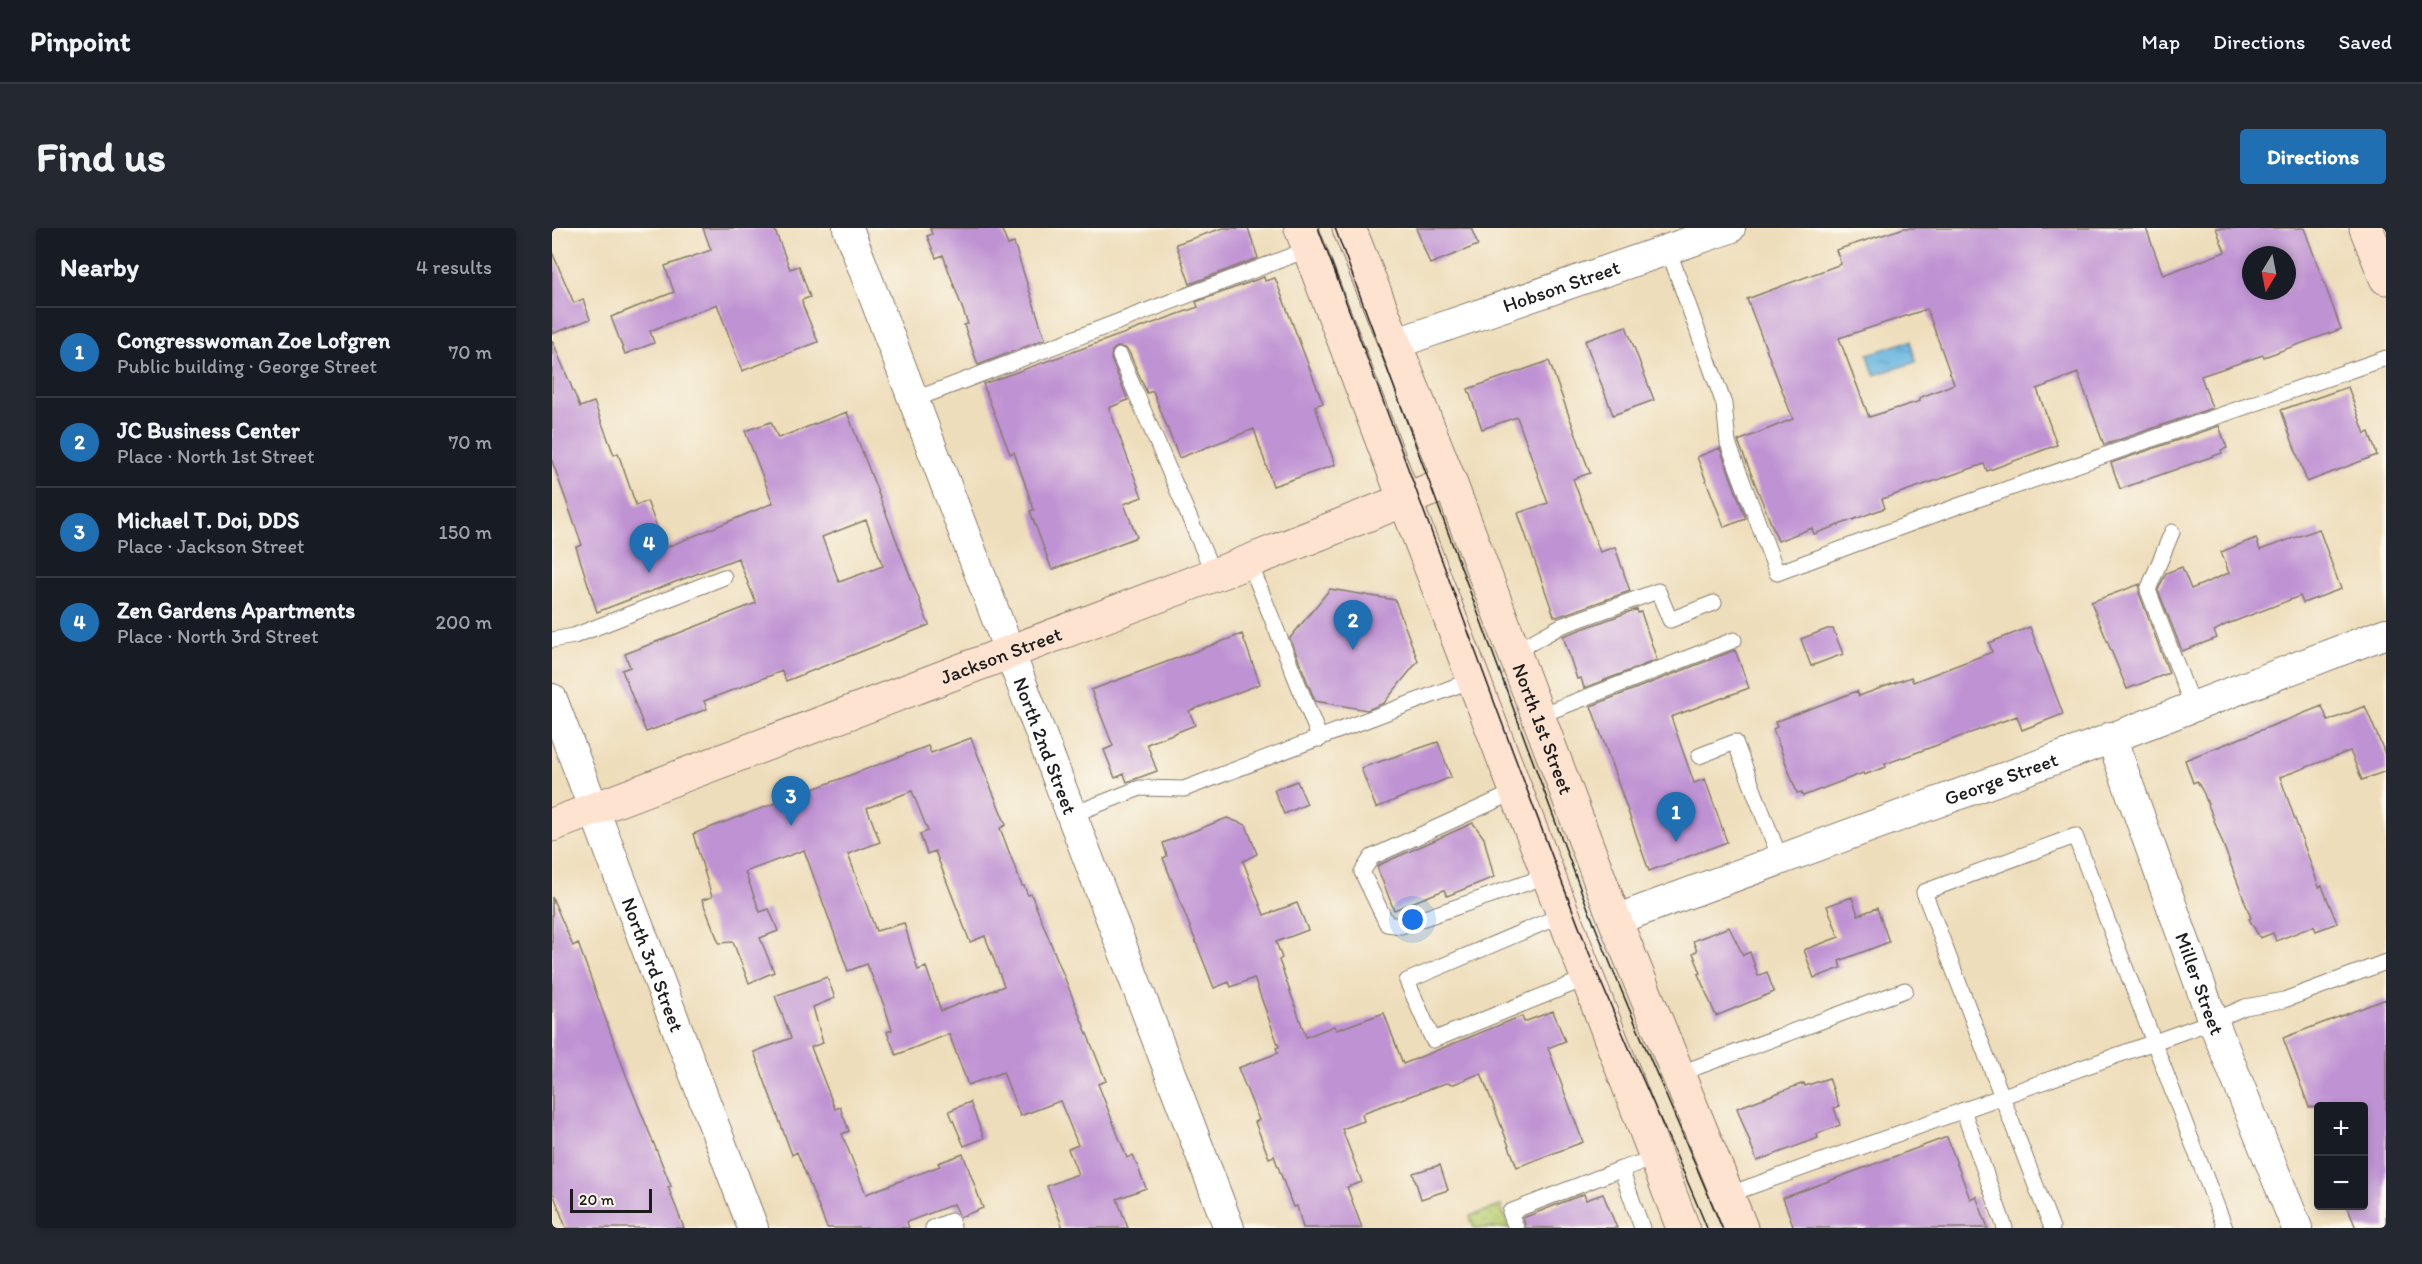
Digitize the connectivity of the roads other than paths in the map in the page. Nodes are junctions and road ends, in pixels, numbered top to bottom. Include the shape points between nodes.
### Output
1 (848, 228) edge
2 (1349, 228) edge
3 (1730, 228) edge
4 (2366, 228) edge
5 (1305, 238) edge
6 (1668, 249) junction
7 (2386, 278) edge
8 (1394, 344) junction
9 (1120, 356) dead end
10 (2386, 358) edge
11 (913, 400) junction
12 (1450, 482) junction
13 (1404, 501) junction
14 (2172, 532) dead end
15 (1249, 561) junction
16 (1214, 574) junction
17 (724, 577) dead end
18 (1714, 603) dead end
19 (2386, 633) edge
20 (552, 640) edge
21 (1734, 640) dead end
22 (1009, 652) junction
23 (1514, 652) junction
24 (1472, 680) junction
25 (552, 699) edge
26 (2192, 705) junction
27 (1538, 716) junction
28 (2111, 737) junction
29 (1320, 739) junction
30 (1699, 756) dead end
31 (1515, 792) junction
32 (595, 809) junction
33 (1071, 815) junction
34 (552, 825) edge
35 (1781, 861) junction
36 (1547, 876) junction
37 (1562, 915) junction
38 (1615, 920) junction
39 (2386, 962) edge
40 (1587, 978) junction
41 (1905, 990) dead end
42 (2212, 1021) junction
43 (2154, 1042) junction
44 (1678, 1074) junction
45 (2002, 1096) junction
46 (1963, 1110) junction
47 (1656, 1158) junction
48 (1621, 1169) junction
49 (1727, 1195) junction
50 (753, 1228) edge
51 (933, 1228) edge
52 (954, 1228) edge
53 (1229, 1228) edge
54 (1516, 1228) edge
55 (1642, 1228) edge
56 (1683, 1228) edge
57 (1741, 1228) edge
58 (2004, 1228) edge
59 (2052, 1228) edge
60 (2225, 1228) edge
61 (2297, 1228) edge

1 - 11 street, North 2nd Street
2 - 8 main road, North 1st Street
3 - 6 street, Hobson Street
4 - 7 main road
5 - 11 lane
5 - 13 main road
6 - 8 street, Hobson Street
6 - 10 lane via 1724,404 1728,443 1777,573
8 - 12 main road, North 1st Street
9 - 16 lane
11 - 22 street, North 2nd Street
12 - 13 main road, Jackson Street
12 - 23 main road, North 1st Street
13 - 15 main road, Jackson Street
13 - 24 main road
14 - 26 lane via 2148,590
15 - 16 main road, Jackson Street
15 - 29 lane
16 - 22 main road, Jackson Street
17 - 20 lane via 574,636
18 - 23 lane via 1670,620 1658,591 1560,626
19 - 26 street, George Street
21 - 27 lane
22 - 32 main road, Jackson Street
22 - 33 street, North 2nd Street
23 - 27 main road, North 1st Street
24 - 29 lane
24 - 31 main road
25 - 32 street, North 3rd Street
26 - 28 street, George Street
27 - 38 main road, North 1st Street
28 - 35 street, George Street
28 - 42 street, Miller Street
29 - 33 lane via 1184,789 1140,788
30 - 35 lane via 1735,742
31 - 36 main road
31 - 36 lane via 1371,857 1362,872 1387,924 1401,926
32 - 34 main road, Jackson Street
32 - 50 street, North 3rd Street
33 - 53 street, North 2nd Street
35 - 38 street, George Street
36 - 37 main road
37 - 40 main road
37 - 40 lane via 1407,981 1433,1040
38 - 44 main road, North 1st Street
39 - 42 lane via 2284,1000 2245,1007
40 - 47 main road
41 - 44 lane
42 - 43 lane
42 - 61 street, Miller Street
43 - 45 lane
43 - 45 lane via 2075,836 1924,892
43 - 60 lane
44 - 49 main road, North 1st Street
45 - 46 lane
45 - 59 lane
46 - 49 lane
46 - 58 lane
47 - 48 lane
47 - 56 main road
48 - 54 lane via 1510,1212
48 - 55 lane
49 - 57 main road, North 1st Street
51 - 52 lane via 951,1221

